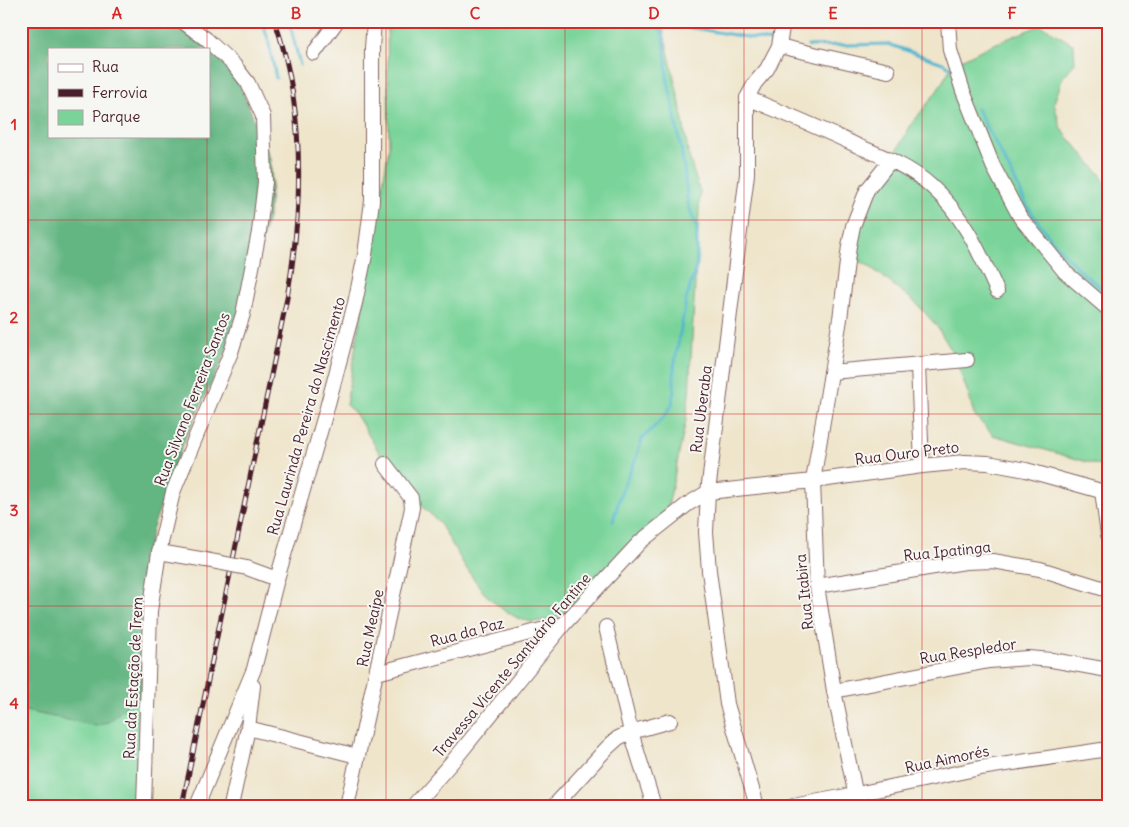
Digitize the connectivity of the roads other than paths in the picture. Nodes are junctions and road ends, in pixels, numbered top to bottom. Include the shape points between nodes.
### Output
1 (182, 21) edge
2 (337, 21) edge
3 (374, 21) edge
4 (783, 21) edge
5 (948, 21) edge
6 (779, 46) junction
7 (314, 53) dead end
8 (888, 71) dead end
9 (747, 98) junction
10 (891, 160) junction
11 (997, 291) dead end
12 (1108, 309) edge
13 (967, 360) dead end
14 (918, 365) junction
15 (831, 372) junction
16 (385, 464) dead end
17 (922, 466) junction
18 (813, 481) junction
19 (708, 492) junction
20 (1105, 492) edge
21 (1108, 535) edge
22 (160, 552) junction
23 (277, 579) junction
24 (818, 586) junction
25 (1108, 590) edge
26 (564, 624) junction
27 (606, 627) dead end
28 (254, 669) junction
29 (1108, 670) edge
30 (377, 672) junction
31 (834, 691) junction
32 (670, 721) dead end
33 (248, 728) junction
34 (632, 732) junction
35 (1108, 749) edge
36 (357, 756) junction
37 (858, 800) edge
38 (144, 806) edge
39 (197, 806) edge
40 (231, 806) edge
41 (347, 806) edge
42 (413, 806) edge
43 (554, 806) edge
44 (654, 806) edge
45 (757, 806) edge
46 (793, 806) edge

1 - 22 street, Rua Silvano Ferreira Santos via 234,65 248,83 263,116 265,182 243,314 231,352 174,492
2 - 7 street
3 - 23 street, Rua Laurinda Pereira do Nascimento via 372,201 365,255 325,415
4 - 6 street
5 - 12 street via 950,50 963,91 993,166 1020,217 1065,272
6 - 8 street
6 - 9 street
9 - 10 street
9 - 19 street, Rua Uberaba via 747,174
10 - 11 street via 914,172 932,187 966,226
10 - 15 street, Rua Itabira via 867,190 853,226
13 - 14 street
14 - 15 street
14 - 17 street
15 - 18 street, Rua Itabira
16 - 30 street, Rua Meaípe via 412,502
17 - 18 street, Rua Ouro Preto
17 - 20 street, Rua Ouro Preto via 988,463
18 - 19 street, Rua Ouro Preto
18 - 24 street, Rua Itabira
19 - 26 street, Travessa Vicente Santuário Fantine via 640,542
19 - 45 street, Rua Uberaba via 706,532 709,571 727,704
20 - 21 street
22 - 23 street, bridge via 247,568
22 - 38 street, Rua da Estação de Trem via 150,611
23 - 28 street, Rua Laurinda Pereira do Nascimento
24 - 25 street, Rua Ipatinga via 993,560 1040,569
24 - 31 street, Rua Itabira
26 - 30 street, Rua da Paz
26 - 42 street, Travessa Vicente Santuário Fantine
27 - 34 street
28 - 33 street
28 - 39 street, Rua Laurinda Pereira do Nascimento
29 - 31 street, Rua Respledor via 1028,658 989,661
30 - 36 street, Rua Meaípe
31 - 37 street, Rua Itabira
32 - 34 street
33 - 36 street
33 - 40 street
34 - 43 street via 607,748
34 - 44 street
35 - 37 street, Rua Aimorés via 980,768
36 - 41 street, Rua Meaípe
37 - 46 street, Rua Aimorés

